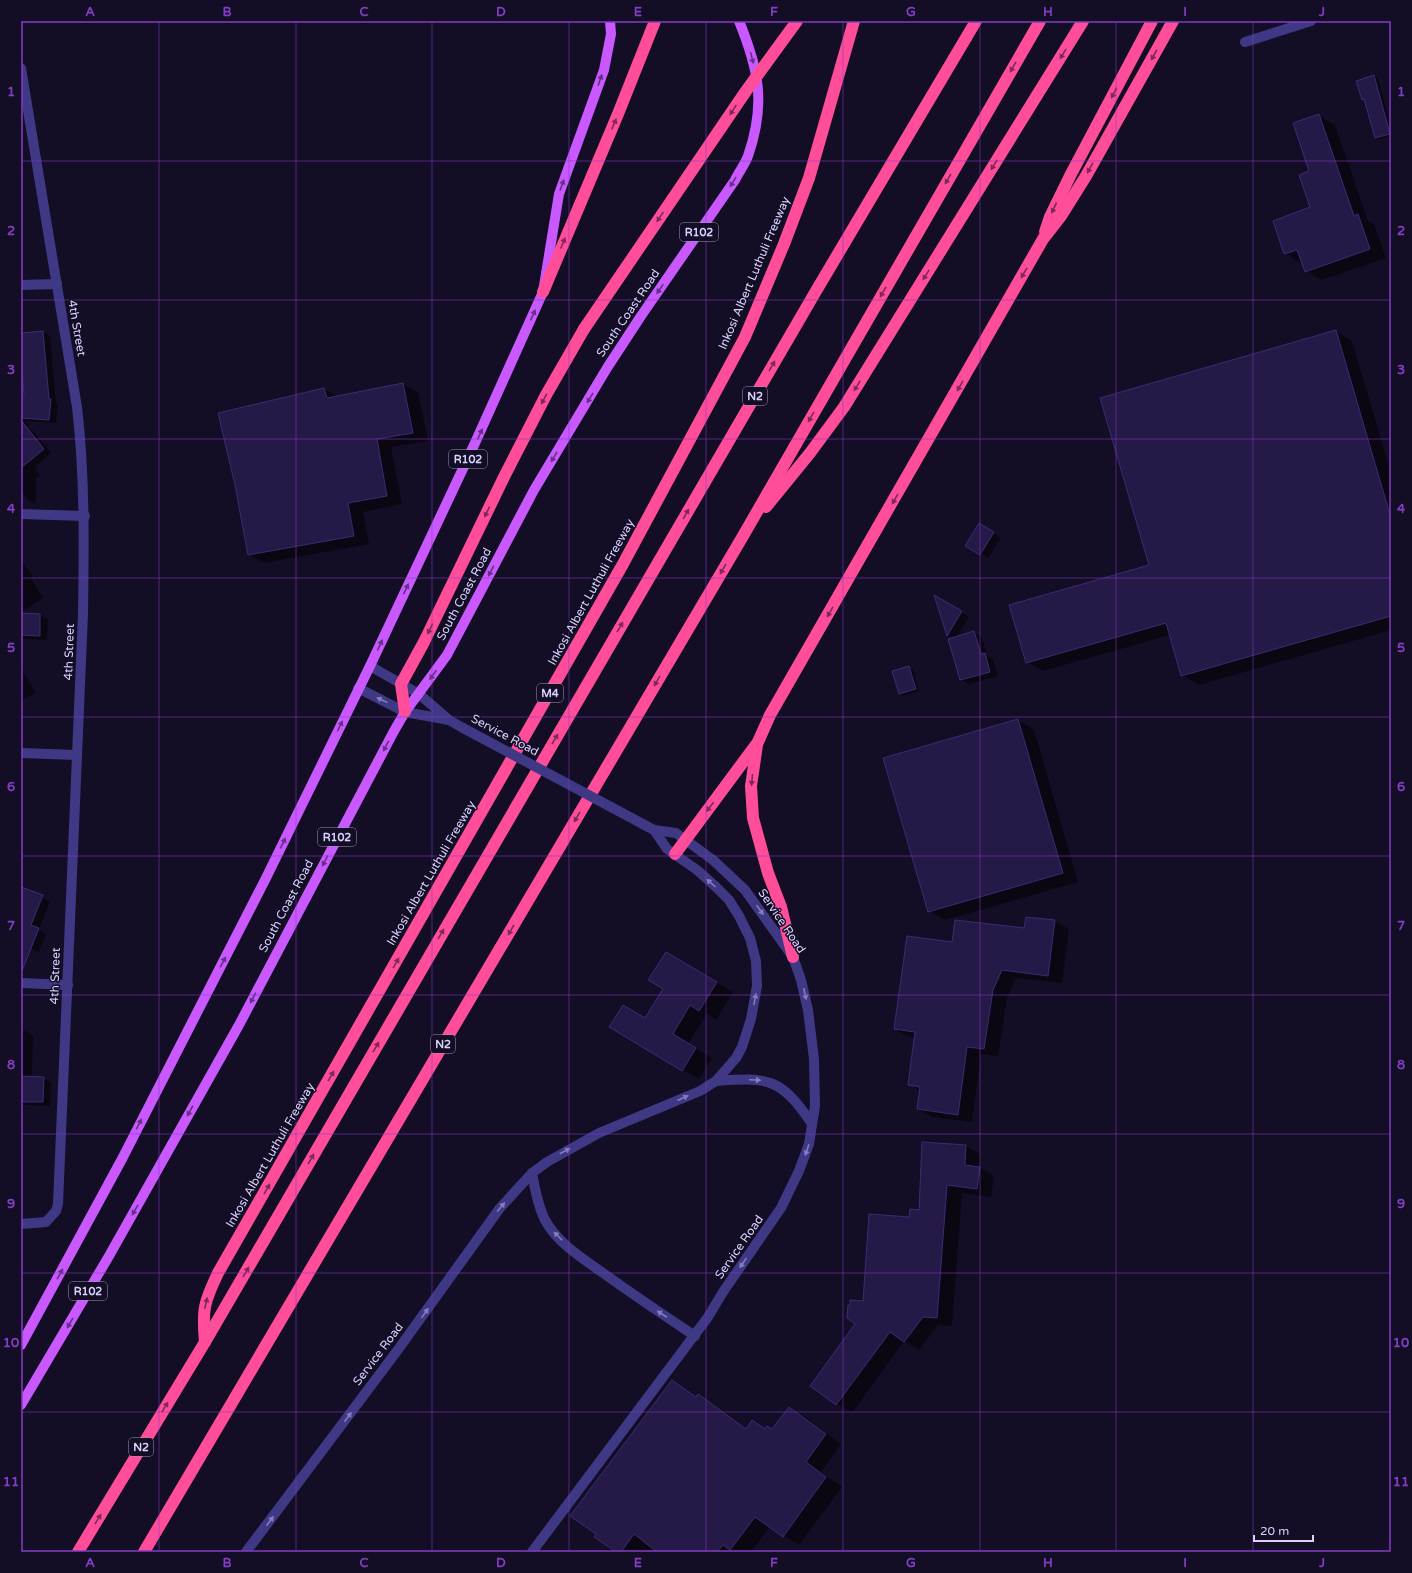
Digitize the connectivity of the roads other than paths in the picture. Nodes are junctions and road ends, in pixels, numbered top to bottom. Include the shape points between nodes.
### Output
1 (610, 21) edge
2 (655, 21) edge
3 (739, 21) edge
4 (797, 21) edge
5 (854, 21) edge
6 (976, 21) edge
7 (1040, 21) edge
8 (1083, 21) edge
9 (1152, 21) edge
10 (1173, 21) edge
11 (1311, 21) edge
12 (1245, 42) dead end
13 (21, 68) edge
14 (1043, 240) junction
15 (57, 284) junction
16 (21, 285) edge
17 (543, 292) junction
18 (21, 514) edge
19 (84, 516) junction
20 (742, 536) junction
21 (370, 666) junction
22 (401, 684) junction
23 (358, 688) junction
24 (419, 694) junction
25 (405, 712) junction
26 (449, 720) junction
27 (758, 742) junction
28 (21, 753) edge
29 (77, 755) junction
30 (654, 830) junction
31 (686, 839) junction
32 (675, 854) junction
33 (793, 957) junction
34 (21, 983) edge
35 (68, 985) junction
36 (716, 1081) junction
37 (812, 1124) junction
38 (532, 1173) junction
39 (25, 1224) edge
40 (695, 1336) junction
41 (205, 1342) junction
42 (21, 1345) edge
43 (21, 1405) edge
44 (78, 1552) edge
45 (144, 1552) edge
46 (246, 1552) edge
47 (532, 1552) edge

17 -> 1 main road, R102 via 559,194 604,70 611,34
17 -> 2 highway
3 -> 24 main road, South Coast Road / R102 via 750,48 760,100 748,157 608,368 534,490 447,655
4 -> 22 highway, bridge via 746,91 584,329 546,395
41 -> 5 highway, Inkosi Albert Luthuli Freeway / M4 via 204,1306 218,1273 623,564 745,337 809,178
41 -> 6 highway, N2 via 792,332
7 -> 20 highway, N2
8 -> 20 highway via 844,407 810,454
9 -> 14 highway via 1062,191
10 -> 14 highway via 1086,176
11 - 12 street
13 - 15 street, 4th Street
14 -> 27 highway via 770,716
15 - 16 street
15 - 19 street, 4th Street via 82,444
21 -> 17 main road, R102
18 - 19 street
19 - 29 street, 4th Street
20 -> 45 highway, N2
21 - 22 street, Service Road
21 - 23 main road, R102
22 - 24 street, Service Road
22 - 25 highway
25 -> 23 street, Service Road
42 -> 23 main road, R102 via 122,1159 266,878
24 - 25 main road, South Coast Road / R102
24 - 26 street, Service Road
25 - 26 street, Service Road
25 -> 43 main road, South Coast Road / R102 via 239,1026
26 - 30 street, Service Road, bridge
27 -> 31 highway
27 -> 33 highway via 751,786 753,818 768,873 781,907
28 - 29 street
29 - 35 street, 4th Street
30 - 31 street, Service Road via 676,833
30 - 32 street, Service Road via 667,849
31 - 32 highway
31 -> 33 street, Service Road via 745,890
36 -> 32 street, Service Road via 742,1047 751,1020 757,986 756,961 750,938 728,900 716,886
33 -> 37 street, Service Road via 808,1010 814,1059
34 - 35 street
35 - 39 street, 4th Street via 58,1204 56,1211 46,1222
36 -> 37 street, Service Road via 757,1079 772,1083 794,1100
38 -> 36 street, Service Road via 600,1133 680,1100
37 -> 40 street, Service Road via 809,1144 793,1186 781,1208
40 -> 38 street via 584,1259 555,1234 545,1220
46 -> 38 street, Service Road via 397,1352 500,1208
40 - 47 street, Service Road
44 -> 41 highway, N2

